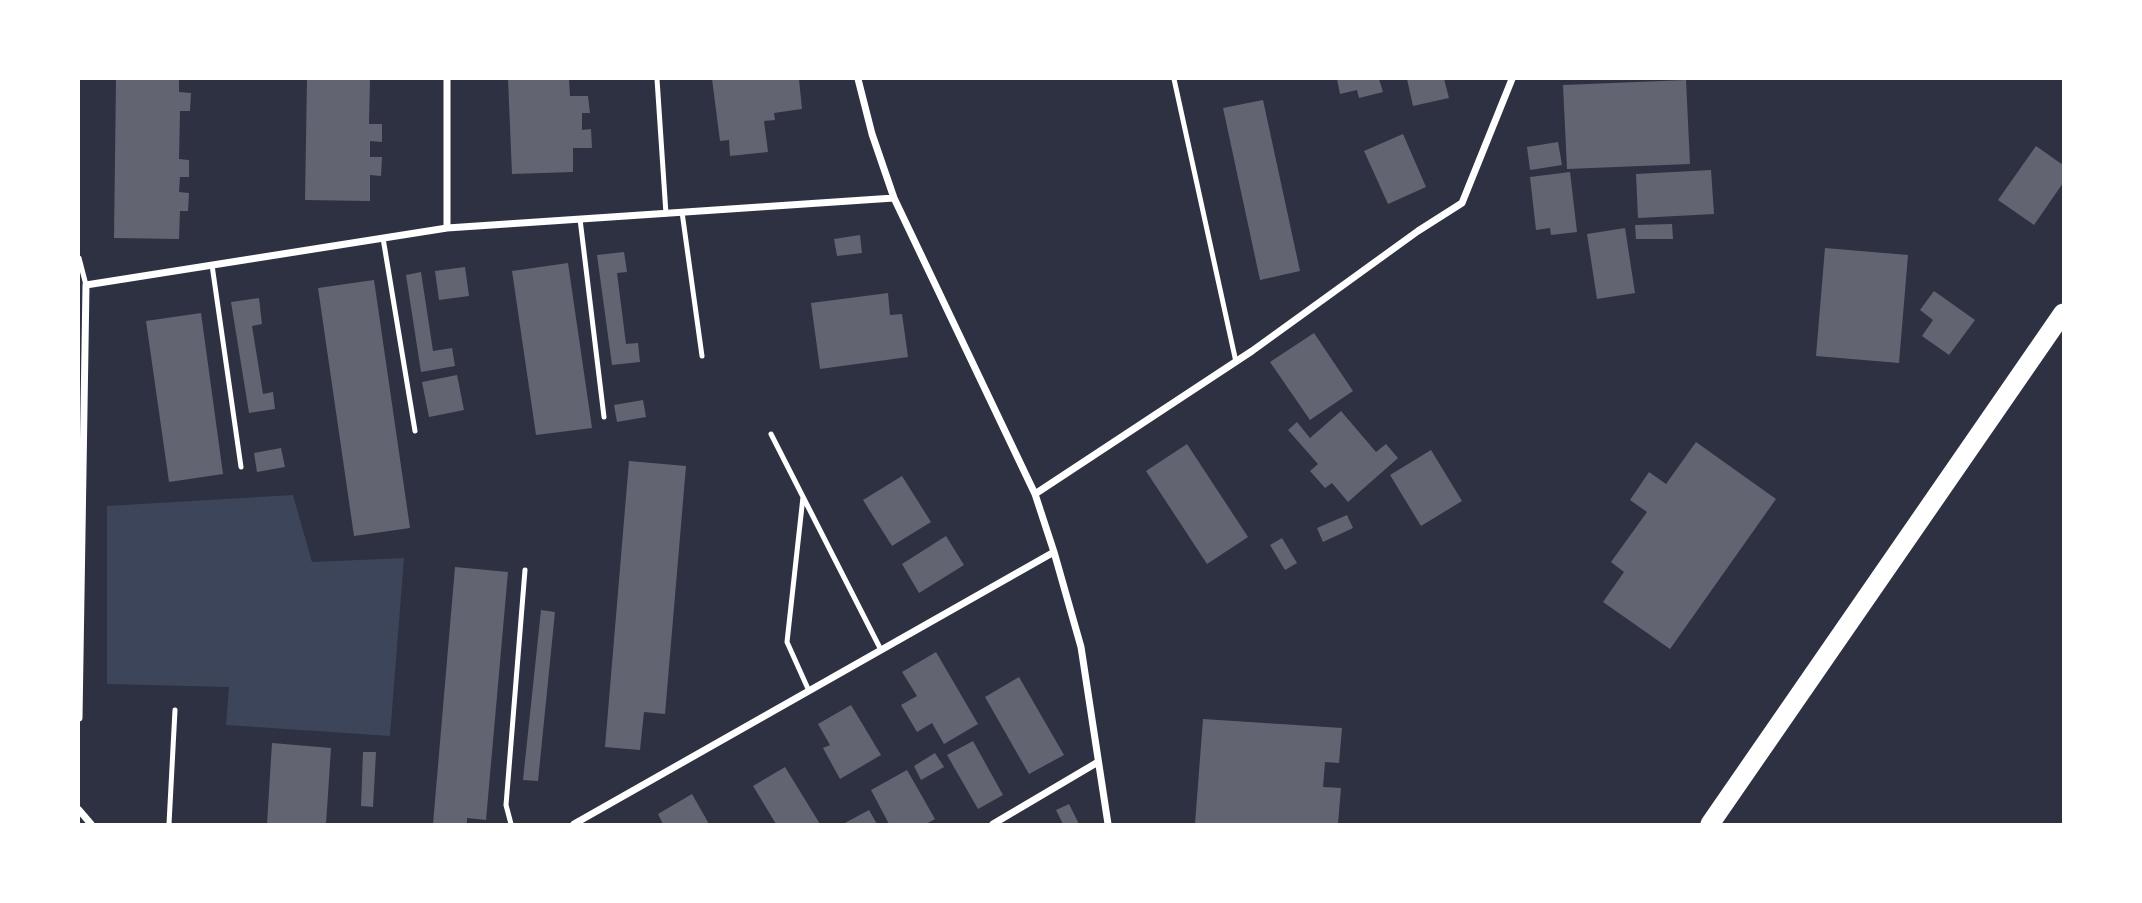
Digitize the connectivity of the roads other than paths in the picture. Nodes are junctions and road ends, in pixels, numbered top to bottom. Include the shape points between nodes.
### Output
1 (447, 79) edge
2 (657, 79) edge
3 (858, 79) edge
4 (1174, 79) edge
5 (1512, 79) edge
6 (894, 198) junction
7 (682, 212) junction
8 (666, 214) junction
9 (580, 219) junction
10 (447, 228) junction
11 (383, 238) junction
12 (79, 258) edge
13 (212, 265) junction
14 (86, 285) junction
15 (2063, 313) edge
16 (702, 356) dead end
17 (1236, 362) junction
18 (604, 417) dead end
19 (415, 431) dead end
20 (771, 434) dead end
21 (241, 467) dead end
22 (1035, 494) junction
23 (803, 497) junction
24 (1054, 552) junction
25 (525, 570) dead end
26 (881, 650) junction
27 (809, 691) junction
28 (175, 710) dead end
29 (79, 718) edge
30 (1098, 762) junction
31 (79, 810) edge
32 (91, 824) edge
33 (169, 824) edge
34 (511, 824) edge
35 (574, 824) edge
36 (993, 824) edge
37 (1108, 824) edge
38 (1710, 824) edge

1 - 10 street
2 - 8 lane
3 - 6 street
4 - 17 lane
5 - 17 street via 1462,203
6 - 7 street
6 - 22 street
7 - 8 street
7 - 16 lane
8 - 9 street
9 - 10 street
9 - 18 lane
10 - 11 street
11 - 13 street
11 - 19 lane
12 - 14 lane
13 - 14 street
13 - 21 lane
14 - 29 street
15 - 38 highway
17 - 22 street
20 - 23 lane
22 - 24 street
23 - 26 lane
23 - 27 lane via 787,642
24 - 26 street
24 - 30 street via 1081,648
25 - 34 lane via 506,805
26 - 27 street
27 - 35 street
28 - 33 lane
30 - 36 street
30 - 37 street
31 - 32 street

